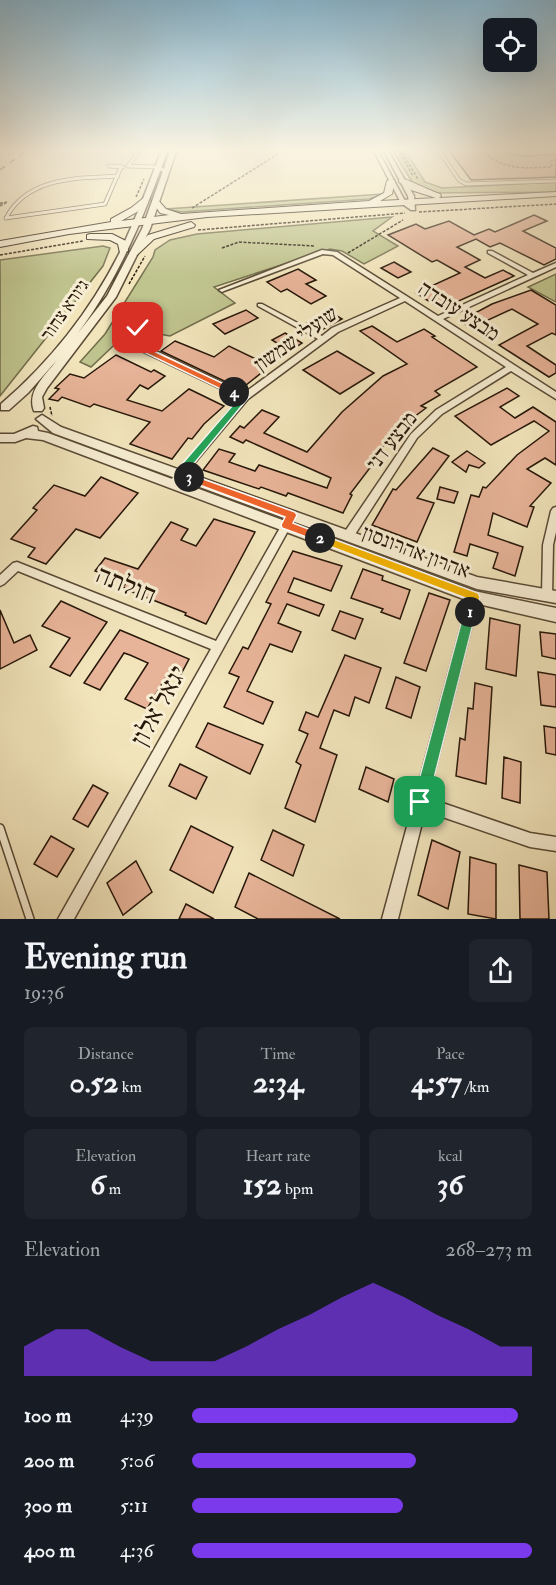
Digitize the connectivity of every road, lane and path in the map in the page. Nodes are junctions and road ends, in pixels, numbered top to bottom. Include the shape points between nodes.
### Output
1 (26, 192) edge
2 (111, 192) edge
3 (138, 192) edge
4 (147, 192) edge
5 (159, 192) edge
6 (230, 192) edge
7 (388, 192) edge
8 (398, 192) edge
9 (407, 192) edge
10 (423, 192) edge
11 (556, 194) edge
12 (146, 198) junction
13 (463, 199) junction
14 (156, 201) junction
15 (5, 202) dead end
16 (403, 202) junction
17 (556, 202) edge
18 (133, 203) dead end
19 (0, 204) edge
20 (355, 205) junction
21 (413, 205) junction
22 (193, 220) junction
23 (403, 220) dead end
24 (148, 225) junction
25 (99, 226) junction
26 (136, 226) junction
27 (88, 239) junction
28 (0, 244) edge
29 (222, 248) dead end
30 (129, 252) junction
31 (322, 252) junction
32 (490, 252) dead end
33 (0, 253) edge
34 (342, 257) junction
35 (556, 265) edge
36 (532, 275) junction
37 (222, 290) dead end
38 (406, 298) junction
39 (260, 304) dead end
40 (438, 319) junction
41 (138, 328) dead end
42 (321, 338) junction
43 (512, 367) junction
44 (556, 386) edge
45 (547, 391) junction
46 (556, 396) edge
47 (245, 397) junction
48 (2, 408) edge
49 (44, 414) junction
50 (27, 434) junction
51 (3, 440) edge
52 (176, 478) junction
53 (556, 511) edge
54 (289, 520) junction
55 (348, 536) junction
56 (0, 581) edge
57 (474, 597) junction
58 (552, 597) edge
59 (556, 615) edge
60 (218, 647) junction
61 (420, 802) junction
62 (0, 828) edge
63 (556, 844) edge
64 (30, 919) edge
65 (66, 919) edge
66 (390, 919) edge

1 - 2 lane via 15,200 6,218 105,204
3 - 18 path
4 - 12 street, גיורא צחור
5 - 14 street, גיורא צחור
6 - 22 path
7 - 20 main road
8 - 16 street
9 - 21 street
10 - 13 main road
11 - 13 main road
12 - 25 main road via 123,217
12 - 26 street, גיורא צחור
13 - 21 main road
14 - 22 main road via 166,213
14 - 24 street, גיורא צחור
15 - 19 path
16 - 20 main road
16 - 21 main road
17 - 21 main road
17 - 22 path
20 - 22 main road
21 - 22 main road
22 - 24 main road
22 - 30 main road via 156,234
23 - 34 path
24 - 26 main road
24 - 30 street, גיורא צחור
25 - 26 main road
25 - 28 main road
26 - 27 main road
26 - 30 street, גיורא צחור
27 - 30 main road via 118,239
27 - 33 main road
27 - 33 path
29 - 31 path via 239,242 309,244
30 - 48 street, גיורא צחור via 82,321 28,386
30 - 49 street, גיורא צחור via 97,317 42,387 37,397
31 - 34 street, מבצע עובדה
31 - 37 street
32 - 36 street
34 - 38 street, מבצע עובדה
35 - 36 street
36 - 40 street
38 - 40 street, מבצע עובדה
38 - 42 street, שועלי שמשון
39 - 42 street
40 - 43 street, מבצע עובדה
41 - 47 street via 128,336 132,344
42 - 47 street, שועלי שמשון
43 - 45 street, מבצע עובדה
43 - 55 street, מבצע דני via 449,406 414,436
44 - 45 street
45 - 46 street, מבצע עובדה
47 - 52 street, שועלי שמשון
48 - 49 street, אהרון אהרונסון via 20,403
49 - 50 street via 37,427
49 - 52 street, אהרון אהרונסון
50 - 51 street
50 - 52 street, אהרון אהרונסון
52 - 54 street, אהרון אהרונסון
53 - 58 street via 548,545
54 - 55 street, אהרון אהרונסון
54 - 57 street, אהרון אהרונסון
54 - 60 street, יגאל אלון
55 - 58 street, אהרון אהרונסון via 477,583
56 - 60 street, חולתה via 17,566
57 - 59 street, אהרון אהרונסון
57 - 61 street
60 - 65 street, יגאל אלון
61 - 63 street via 530,840
61 - 66 street
62 - 64 lane

